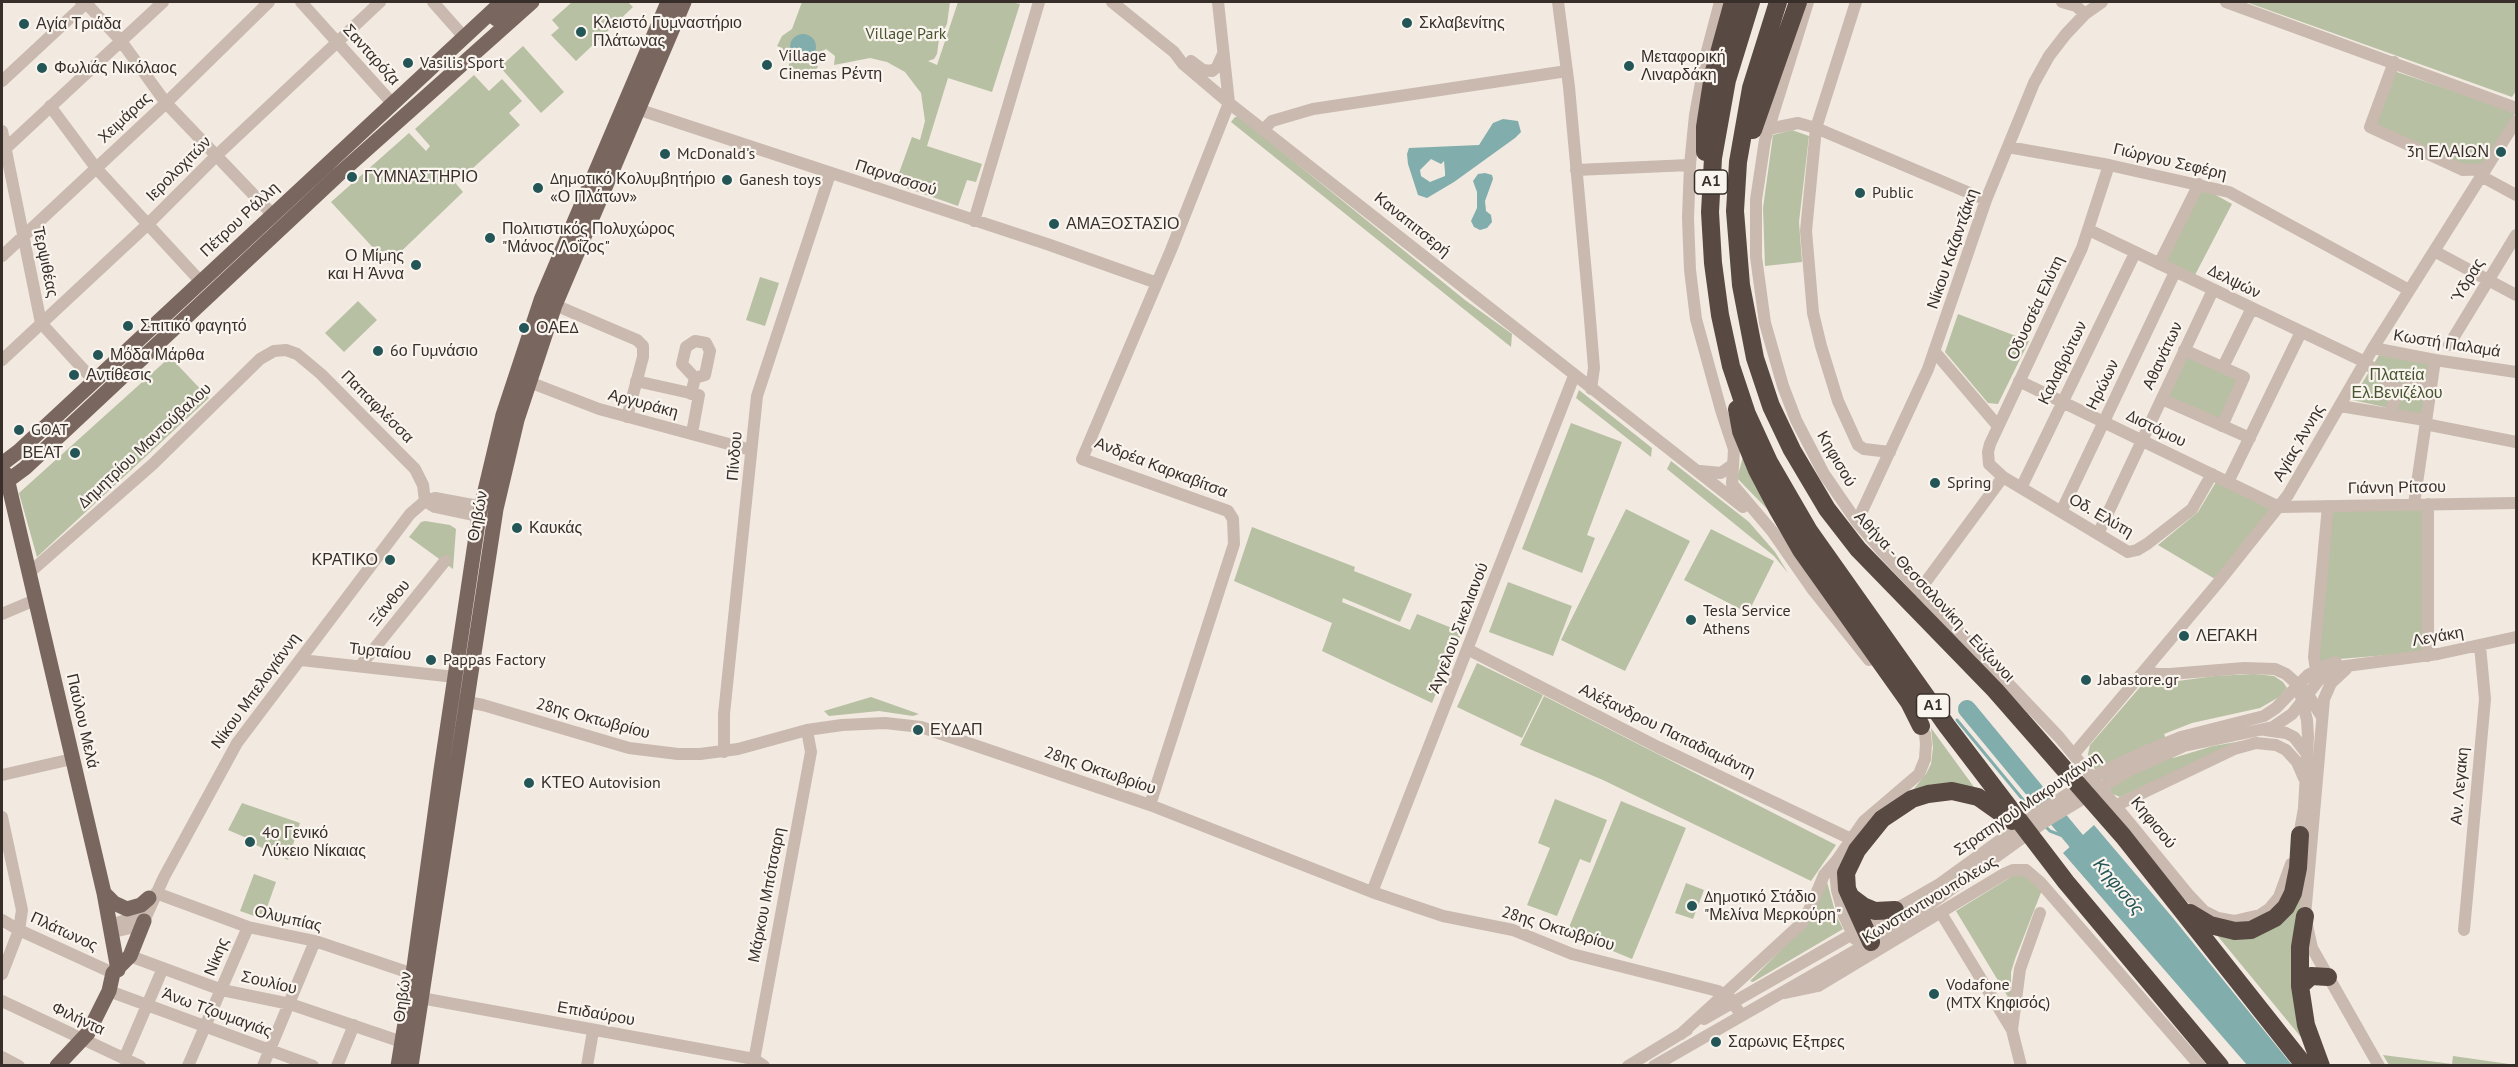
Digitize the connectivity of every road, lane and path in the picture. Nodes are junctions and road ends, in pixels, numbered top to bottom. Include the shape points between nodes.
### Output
1 (85, 2) edge
2 (163, 2) edge
3 (269, 2) edge
4 (301, 2) edge
5 (380, 2) edge
6 (432, 2) edge
7 (516, 2) edge
8 (532, 2) edge
9 (668, 2) edge
10 (684, 2) edge
11 (1039, 2) edge
12 (1112, 2) edge
13 (1218, 2) edge
14 (1558, 2) edge
15 (1720, 2) edge
16 (1733, 2) edge
17 (1751, 2) edge
18 (1778, 2) edge
19 (1798, 2) edge
20 (1808, 2) edge
21 (1856, 2) edge
22 (2062, 2) edge
23 (2102, 2) edge
24 (2226, 2) edge
25 (501, 9) edge
26 (2085, 14) junction
27 (464, 37) junction
28 (121, 41) junction
29 (337, 42) junction
30 (1174, 52) junction
31 (1224, 53) junction
32 (2394, 62) junction
33 (1567, 70) junction
34 (2, 81) edge
35 (166, 103) junction
36 (1229, 103) junction
37 (392, 104) junction
38 (50, 106) junction
39 (631, 107) junction
40 (2517, 108) edge
41 (2517, 121) edge
42 (1816, 128) junction
43 (1264, 129) junction
44 (1768, 129) junction
45 (2, 131) edge
46 (2008, 147) junction
47 (6, 148) junction
48 (217, 155) junction
49 (1690, 165) junction
50 (2109, 165) junction
51 (96, 168) junction
52 (1575, 170) junction
53 (2484, 173) junction
54 (830, 174) junction
55 (338, 175) junction
56 (2199, 184) junction
57 (1736, 186) junction
58 (2517, 195) edge
59 (1986, 200) junction
60 (1710, 212) junction
61 (273, 214) junction
62 (974, 221) junction
63 (147, 225) junction
64 (2089, 230) junction
65 (2517, 235) edge
66 (22, 237) junction
67 (2434, 250) junction
68 (2135, 253) junction
69 (2, 256) edge
70 (2160, 264) junction
71 (2175, 272) junction
72 (2489, 279) junction
73 (201, 282) junction
74 (1157, 283) junction
75 (2213, 290) junction
76 (2409, 290) junction
77 (2517, 295) edge
78 (555, 305) junction
79 (2252, 308) junction
80 (41, 323) junction
81 (2301, 332) junction
82 (2449, 345) dead end
83 (2373, 348) junction
84 (286, 350) joint
85 (2184, 350) junction
86 (1934, 351) junction
87 (2, 360) edge
88 (2435, 360) junction
89 (2365, 362) junction
90 (2224, 365) junction
91 (1731, 366) junction
92 (2517, 372) edge
93 (1574, 376) junction
94 (695, 378) dead end
95 (94, 381) junction
96 (636, 381) junction
97 (2019, 381) junction
98 (529, 382) junction
99 (2431, 383) junction
100 (1591, 389) junction
101 (2398, 390) junction
102 (692, 394) junction
103 (2162, 399) junction
104 (2063, 402) junction
105 (2340, 406) junction
106 (2390, 414) junction
107 (627, 417) junction
108 (2104, 422) junction
109 (2425, 422) junction
110 (1998, 426) junction
111 (2222, 426) junction
112 (692, 433) junction
113 (2250, 438) junction
114 (2142, 440) junction
115 (2517, 442) edge
116 (751, 450) junction
117 (1890, 452) junction
118 (2, 461) edge
119 (1989, 464) joint
120 (1732, 465) junction
121 (1696, 469) junction
122 (2212, 474) junction
123 (2003, 477) junction
124 (2228, 482) junction
125 (4, 483) edge
126 (2021, 488) junction
127 (425, 501) junction
128 (2517, 503) edge
129 (2414, 504) junction
130 (2428, 504) junction
131 (2328, 506) junction
132 (2279, 507) junction
133 (2061, 512) junction
134 (488, 513) junction
135 (1857, 522) junction
136 (1772, 531) junction
137 (2098, 534) junction
138 (445, 561) dead end
139 (29, 573) junction
140 (1919, 591) junction
141 (35, 600) junction
142 (2, 614) edge
143 (2517, 636) edge
144 (2480, 646) junction
145 (1469, 650) junction
146 (2428, 656) junction
147 (301, 660) junction
148 (2364, 663) junction
149 (361, 665) junction
150 (2145, 670) junction
151 (2316, 670) junction
152 (455, 677) junction
153 (2302, 693) junction
154 (459, 700) junction
155 (2322, 718) junction
156 (1921, 726) junction
157 (807, 730) junction
158 (2264, 730) junction
159 (2169, 747) junction
160 (724, 752) junction
161 (2074, 754) junction
162 (2308, 755) junction
163 (72, 759) junction
164 (2, 775) edge
165 (2306, 782) junction
166 (1149, 805) junction
167 (2117, 805) junction
168 (2, 816) edge
169 (2025, 831) junction
170 (2300, 835) junction
171 (1851, 838) junction
172 (1837, 860) junction
173 (1372, 892) junction
174 (104, 893) junction
175 (153, 896) junction
176 (1851, 897) junction
177 (2175, 901) junction
178 (1895, 910) junction
179 (1941, 913) junction
180 (2040, 913) dead end
181 (2306, 916) junction
182 (2, 920) edge
183 (144, 921) junction
184 (248, 927) junction
185 (112, 929) junction
186 (19, 930) junction
187 (2464, 930) dead end
188 (1862, 938) junction
189 (315, 941) junction
190 (130, 956) junction
191 (163, 968) junction
192 (116, 971) junction
193 (2, 974) edge
194 (413, 974) junction
195 (2328, 977) junction
196 (2300, 986) junction
197 (222, 990) junction
198 (110, 991) junction
199 (1778, 994) junction
200 (421, 998) junction
201 (1729, 998) junction
202 (2, 1000) edge
203 (290, 1004) junction
204 (147, 1005) junction
205 (1741, 1015) junction
206 (354, 1025) junction
207 (206, 1026) junction
208 (593, 1030) junction
209 (2012, 1030) junction
210 (83, 1040) junction
211 (402, 1041) junction
212 (270, 1050) junction
213 (2, 1057) edge
214 (124, 1059) junction
215 (757, 1063) edge
216 (19, 1065) edge
217 (57, 1065) edge
218 (140, 1065) edge
219 (188, 1065) edge
220 (263, 1065) edge
221 (313, 1065) edge
222 (338, 1065) edge
223 (398, 1065) edge
224 (411, 1065) edge
225 (587, 1065) edge
226 (1628, 1065) edge
227 (1654, 1065) edge
228 (2021, 1065) edge
229 (2200, 1065) edge
230 (2220, 1065) edge
231 (2305, 1065) edge
232 (2321, 1065) edge
233 (2379, 1065) edge

1 - 28 street
1 - 34 street
2 - 28 street
3 - 35 street, Χειμάρας
4 - 29 street, Σανταρόζα
5 - 29 street, Ιερολοχιτών
6 - 27 street
7 - 25 main road, Πέτρου Ράλλη
8 - 55 main road, Πέτρου Ράλλη
9 - 39 main road, Θηβών
10 - 39 main road, Θηβών
11 - 62 street
12 - 30 street, Καναπιτσερή
13 - 31 street
14 - 33 street
15 - 49 street via 1701,81
16 - 60 highway via 1713,75 1705,127
17 - 60 highway, Α1 via 1725,89 1713,158
18 - 57 highway, Αθήνα - Θεσσαλονίκη - Εύζωνοι / Α1 via 1751,88
19 - 57 highway
20 - 44 street, Κηφισού
21 - 42 street
22 - 26 street
23 - 26 street, Νίκου Καζαντζάκη
24 - 32 street
25 - 27 main road, Πέτρου Ράλλη
25 - 55 main road, Πέτρου Ράλλη
26 - 46 street, Νίκου Καζαντζάκη via 2042,68
27 - 37 main road, Πέτρου Ράλλη
28 - 35 street
28 - 38 street
29 - 37 street, Σανταρόζα
29 - 48 street, Ιερολοχιτών
30 - 31 street via 1207,71 1217,67
30 - 36 street, Καναπιτσερή
31 - 36 street
32 - 40 street
32 - 53 street via 2370,127 2463,170
33 - 43 street via 1313,109 1272,121
33 - 52 street
35 - 48 street
35 - 51 street, Χειμάρας
36 - 43 street, Καναπιτσερή
36 - 74 street, Ανδρέα Καρκαβίτσα
37 - 61 main road, Πέτρου Ράλλη
38 - 47 street
38 - 51 street
39 - 54 street, Παρνασσού
39 - 78 main road, Θηβών
39 - 134 main road, Θηβών via 541,300 503,416
41 - 53 street, Αγίας Άννης
42 - 44 street via 1798,123
42 - 59 street
42 - 117 street via 1805,224 1816,327 1856,442 1864,449
43 - 93 street, Καναπιτσερή
44 - 135 street, Κηφισού via 1755,233 1765,323 1796,420 1824,474
45 - 47 street, Τερψιθέας
46 - 50 street, Γιώργου Σεφέρη
46 - 59 street, Νίκου Καζαντζάκη
47 - 66 street, Τερψιθέας
48 - 61 street
48 - 63 street, Ιερολοχιτών
49 - 52 street
49 - 120 street via 1692,293 1704,352 1734,449
50 - 56 street, Γιώργου Σεφέρη
50 - 64 street, Οδυσσέα Ελύτη
51 - 63 street
51 - 66 street, Χειμάρας
52 - 100 street via 1594,368
53 - 58 street
53 - 67 street, Αγίας Άννης
54 - 62 street, Παρνασσού
54 - 116 street, Πίνδου via 757,396
55 - 125 main road, Πέτρου Ράλλη via 25,468
56 - 70 street
56 - 76 street, Γιώργου Σεφέρη via 2229,192
57 - 177 highway, Αθήνα - Θεσσαλονίκη - Εύζωνοι / Α1 via 1738,253 1755,358 1771,406 1809,482 1858,549 1995,690
59 - 86 street, Νίκου Καζαντζάκη
60 - 91 highway, Α1 via 1716,289
61 - 73 main road, Πέτρου Ράλλη
62 - 74 street, Παρνασσού
63 - 73 street
63 - 80 street, Ιερολοχιτών
64 - 68 street, Δελψών
64 - 97 street, Οδυσσέα Ελύτη
65 - 72 street, Ύδρας
66 - 69 street, Χειμάρας
66 - 80 street, Τερψιθέας
67 - 72 street
67 - 76 street, Αγίας Άννης
68 - 70 street, Δελψών
68 - 104 street, Καλαβρύτων
70 - 71 street, Δελψών
71 - 75 street, Δελψών
71 - 108 street, Ηρώων
72 - 77 street
72 - 82 street, Ύδρας
73 - 95 main road, Πέτρου Ράλλη
74 - 166 street, Ανδρέα Καρκαβίτσα via 1082,459 1228,511 1235,539
75 - 79 street, Δελψών
75 - 85 street, Αθανάτων
76 - 83 street, Αγίας Άννης
78 - 96 street via 637,340 643,346 643,357
78 - 98 main road, Θηβών
79 - 81 street, Δελψών
79 - 90 street
80 - 87 street, Ιερολοχιτών
80 - 95 street, Τερψιθέας
81 - 89 street, Δελψών
81 - 113 street
83 - 88 street, Κωστή Παλαμά
83 - 89 street, Αγίας Άννης
84 - 127 street, Παπαφλέσσα via 321,374 415,469
84 - 139 street, Δημητρίου Μαντούβαλου via 260,359 153,464
85 - 90 street
85 - 103 street, Αθανάτων
86 - 110 street
86 - 117 street, Νίκου Καζαντζάκη
88 - 92 street, Κωστή Παλαμά
88 - 99 street
89 - 101 street, Δελψών
89 - 105 street, Αγίας Άννης
90 - 111 street via 2244,376
91 - 156 highway via 1741,431 1778,510 1909,702
91 - 169 highway, Α1 via 1762,447 1809,531
93 - 100 street, Καναπιτσερή
93 - 145 street, Άγγελου Σικελιανού
94 - 102 street
95 - 118 main road, Πέτρου Ράλλη via 13,456
96 - 102 street
96 - 107 street
97 - 104 street, Διστόμου
97 - 110 street, Οδυσσέα Ελύτη
98 - 107 street, Αργυράκη
98 - 134 main road, Θηβών
99 - 101 street
99 - 109 street
100 - 121 street, Καναπιτσερή
101 - 106 street
102 - 112 street via 699,395
103 - 111 street
103 - 114 street, Αθανάτων
104 - 108 street, Διστόμου
104 - 126 street, Καλαβρύτων
105 - 106 street
105 - 132 street, Αγίας Άννης
106 - 109 street
107 - 112 street, Αργυράκη
108 - 114 street, Διστόμου
108 - 133 street, Ηρώων
109 - 115 street
109 - 129 street
110 - 119 street, Οδυσσέα Ελύτη via 1988,452
111 - 113 street
112 - 116 street, Αργυράκη
113 - 124 street
114 - 122 street, Διστόμου
114 - 137 street, Αθανάτων
116 - 160 street, Πίνδου via 724,714
117 - 135 street, Νίκου Καζαντζάκη
118 - 125 main road, Παύλου Μελά
119 - 123 street, Οδ. Ελύτη
120 - 121 street via 1721,473
120 - 136 street via 1734,488
121 - 136 street, Καναπιτσερή
122 - 124 street, Διστόμου
122 - 137 street, Οδ. Ελύτη via 2192,509 2140,549 2128,552
123 - 126 street, Οδ. Ελύτη
123 - 140 street
124 - 132 street, Διστόμου
125 - 139 main road, Παύλου Μελά
126 - 133 street, Οδ. Ελύτη
127 - 134 street via 435,507
127 - 147 street, Νίκου Μπελογιάννη via 385,545
128 - 130 street, Γιάννη Ρίτσου
129 - 130 street, Γιάννη Ρίτσου
129 - 131 street, Γιάννη Ρίτσου
130 - 146 street
131 - 132 street, Γιάννη Ρίτσου
131 - 151 street
132 - 150 street, Αγίας Άννης
133 - 137 street, Οδ. Ελύτη
134 - 152 main road, Θηβών
134 - 154 main road, Θηβών
135 - 140 street, Κηφισού
136 - 156 street via 1813,590
138 - 149 street, Ξάνθου
139 - 141 main road, Παύλου Μελά
140 - 161 street, Κηφισού
141 - 142 street
141 - 163 main road, Παύλου Μελά
143 - 144 street, Λεγάκη
144 - 146 street, Λεγάκη
144 - 187 street, Αν. Λεγακη via 2485,699
145 - 171 street, Αλέξανδρου Παπαδιαμάντη via 1658,747
145 - 173 street, Άγγελου Σικελιανού
146 - 148 street, Λεγάκη
147 - 149 street, Τυρταίου
147 - 175 street, Νίκου Μπελογιάννη via 237,743
148 - 151 street, Στρατηγού Μακρυγιάννη via 2337,662
148 - 153 street, Στρατηγού Μακρυγιάννη via 2338,667
148 - 155 street via 2343,671 2331,683
149 - 152 street, Τυρταίου
150 - 153 street via 2170,674 2270,668 2286,674
150 - 161 street, Αγίας Άννης
151 - 153 street, Στρατηγού Μακρυγιάννη
152 - 154 main road, Θηβών
153 - 155 street
153 - 158 street, Στρατηγού Μακρυγιάννη via 2292,714
153 - 159 street, Στρατηγού Μακρυγιάννη via 2264,716 2208,729
153 - 162 street, Κηφισού
154 - 160 street, 28ης Οκτωβρίου via 629,748 678,754
154 - 194 main road, Θηβών
154 - 200 main road, Θηβών
155 - 181 street
156 - 171 street via 1926,750 1919,774 1870,814
157 - 160 street, 28ης Οκτωβρίου
157 - 166 street, 28ης Οκτωβρίου via 866,723 921,727
157 - 215 street, Μάρκου Μπότσαρη via 811,752
158 - 159 street, Στρατηγού Μακρυγιάννη
158 - 162 street via 2294,737
159 - 178 street, Στρατηγού Μακρυγιάννη via 2125,760 2072,791
159 - 188 street, Στρατηγού Μακρυγιάννη via 2077,800 1920,912
161 - 167 street, Κηφισού
162 - 165 street, Κηφισού
163 - 164 street
163 - 174 main road, Παύλου Μελά
165 - 167 street via 2286,750 2256,743 2234,749
165 - 170 street, Κηφισού
166 - 173 street, 28ης Οκτωβρίου
167 - 170 street, Κηφισού via 2199,906 2226,920 2254,918 2273,905 2283,889
168 - 186 street via 22,910
169 - 176 highway via 1969,793 1943,791 1912,799 1882,819 1851,859 1846,873
169 - 230 highway, Α1
170 - 177 highway via 2293,893 2270,922 2242,931 2221,929 2203,922
171 - 172 street
172 - 188 street via 1836,890 1844,916
172 - 201 street via 1819,883 1802,923
173 - 201 street, 28ης Οκτωβρίου via 1443,916 1513,930 1572,954
174 - 175 main road via 127,909
174 - 185 main road, Παύλου Μελά
175 - 183 street, Νίκου Μπελογιάννη
175 - 184 street, Ολυμπίας
175 - 185 street via 138,916
176 - 178 highway via 1875,911
176 - 188 highway
177 - 231 highway, Αθήνα - Θεσσαλονίκη - Εύζωνοι / Α1
178 - 188 street, Στρατηγού Μακρυγιάννη
179 - 199 street, Κωνσταντινουπόλεως via 1818,986
179 - 209 street
179 - 229 street, Κωνσταντινουπόλεως via 2004,874 2020,870 2031,873
180 - 209 street via 2020,969
181 - 195 street via 2310,941
181 - 196 highway via 2300,946
182 - 186 street, Πλάτωνος
183 - 185 street via 135,927
183 - 190 main road
184 - 189 street, Ολυμπίας
184 - 197 street, Νίκης
185 - 192 main road, Παύλου Μελά
186 - 192 street, Πλάτωνος
186 - 193 street
188 - 199 street, Στρατηγού Μακρυγιάννη
188 - 201 street, Στρατηγού Μακρυγιάννη
189 - 194 street, Ολυμπίας
189 - 203 street
190 - 191 street, Σουλίου
190 - 192 main road
191 - 197 street, Σουλίου
191 - 204 street
192 - 198 main road
194 - 211 main road, Θηβών
195 - 196 highway via 2311,976
195 - 233 street
196 - 232 highway via 2306,1025
197 - 203 street, Σουλίου
197 - 207 street, Νίκης
198 - 204 street, Άνω Τζουμαγιάς
198 - 210 main road
199 - 205 street, Στρατηγού Μακρυγιάννη
200 - 208 street, Επιδαύρου
200 - 224 main road, Θηβών
201 - 205 street
201 - 226 street via 1681,1034
202 - 210 street, Φιλήντα
203 - 206 street, Σουλίου
203 - 212 street
204 - 207 street, Άνω Τζουμαγιάς
204 - 214 street
205 - 227 street, Στρατηγού Μακρυγιάννη
206 - 211 street, Σουλίου
206 - 222 street
207 - 212 street, Άνω Τζουμαγιάς
207 - 219 street, Νίκης
208 - 215 street, Επιδαύρου
208 - 225 street
209 - 228 street
210 - 214 street, Φιλήντα
210 - 217 main road
211 - 223 main road, Θηβών
212 - 220 street
212 - 221 street, Άνω Τζουμαγιάς
213 - 216 street
214 - 218 street, Φιλήντα

